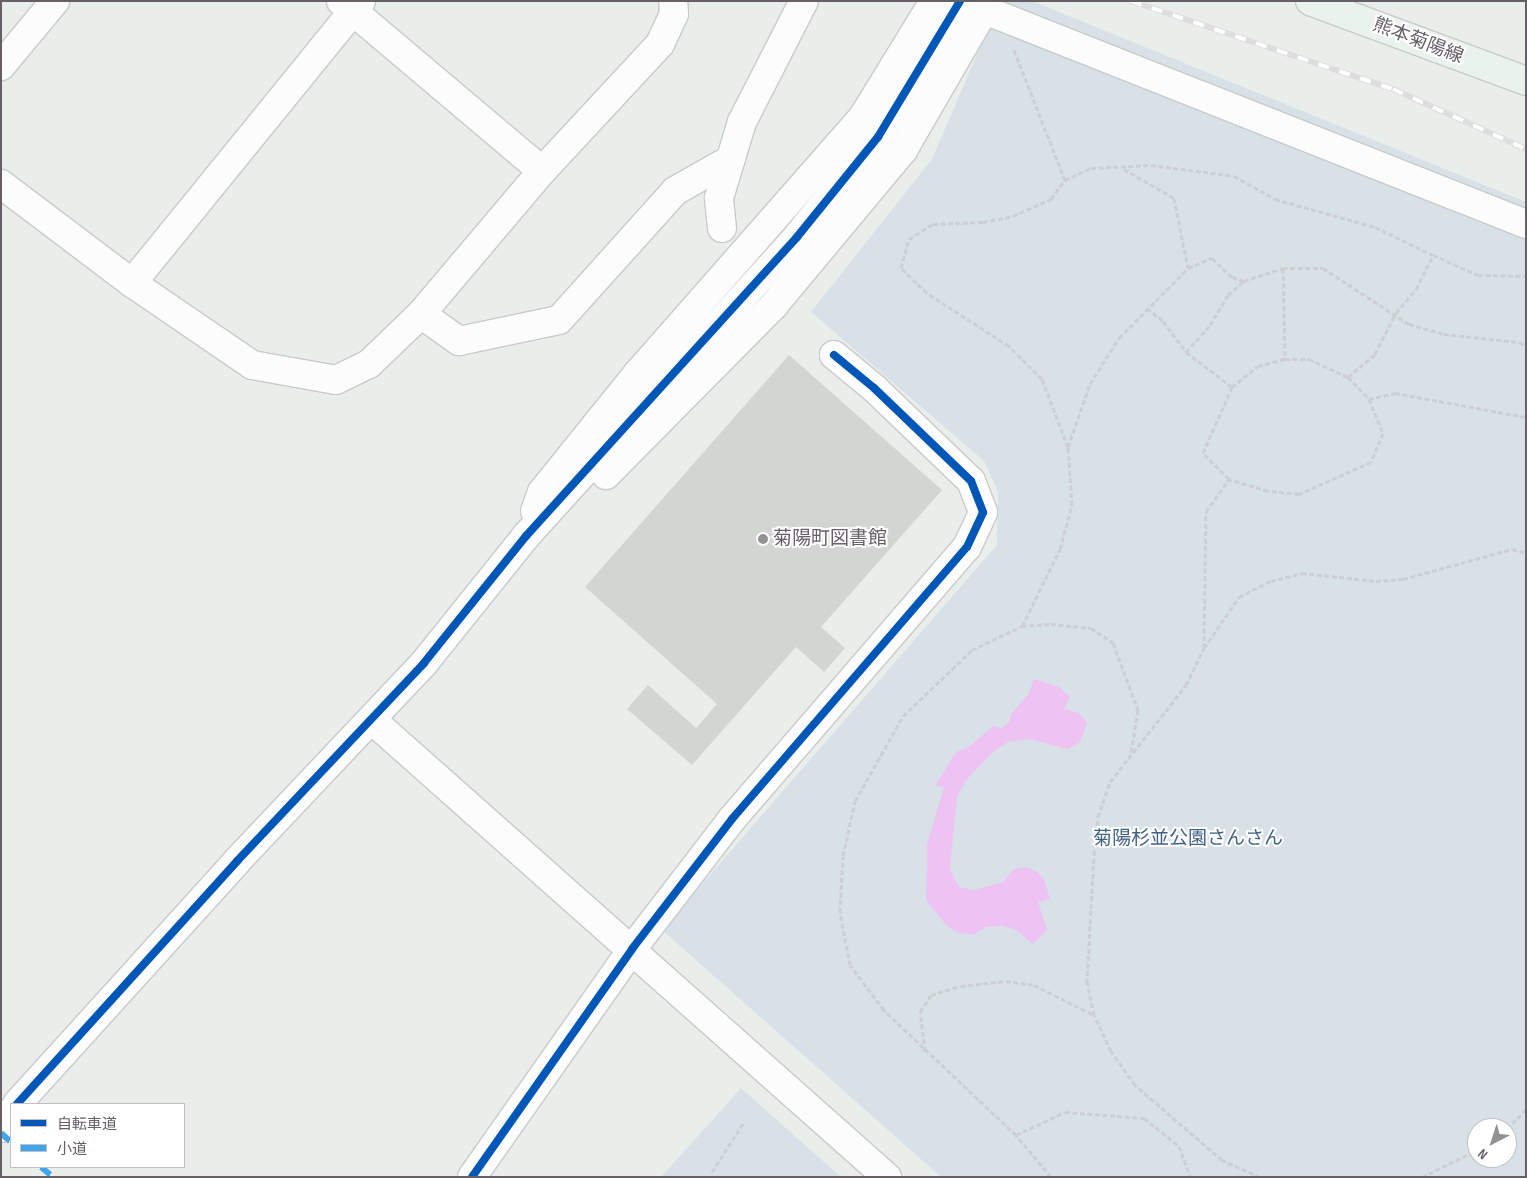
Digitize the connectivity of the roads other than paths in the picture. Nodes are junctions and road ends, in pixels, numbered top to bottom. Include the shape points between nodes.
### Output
1 (55, 1) edge
2 (673, 1) edge
3 (804, 1) edge
4 (934, 1) edge
5 (1310, 1) edge
6 (969, 4) edge
7 (352, 5) edge
8 (1, 66) edge
9 (1526, 81) edge
10 (731, 159) junction
11 (542, 171) junction
12 (1, 184) edge
13 (1526, 224) edge
14 (722, 228) dead end
15 (132, 283) junction
16 (421, 314) junction
17 (834, 355) dead end
18 (526, 536) junction
19 (372, 720) junction
20 (632, 949) junction
21 (18, 1103) edge
22 (10, 1114) edge
23 (1, 1128) edge
24 (472, 1177) edge
25 (887, 1177) edge

1 - 8 street
2 - 11 street via 674,14 660,44
3 - 10 street via 742,122
4 - 18 street via 863,117 639,372 542,492
5 - 9 main road, 熊本菊陽線
6 - 13 street
6 - 18 street via 878,138 797,237
6 - 18 street via 902,150 774,305 567,516
7 - 11 street
7 - 15 street
10 - 14 street via 719,198
10 - 16 street via 675,191 559,320 459,341
11 - 16 street
12 - 15 street
15 - 16 street via 252,364 336,380 369,364
17 - 20 street via 874,388 971,481 983,512 967,547 732,819
18 - 19 street via 424,663
19 - 20 street
19 - 21 street via 105,1004
20 - 24 street
20 - 25 street
22 - 23 street

